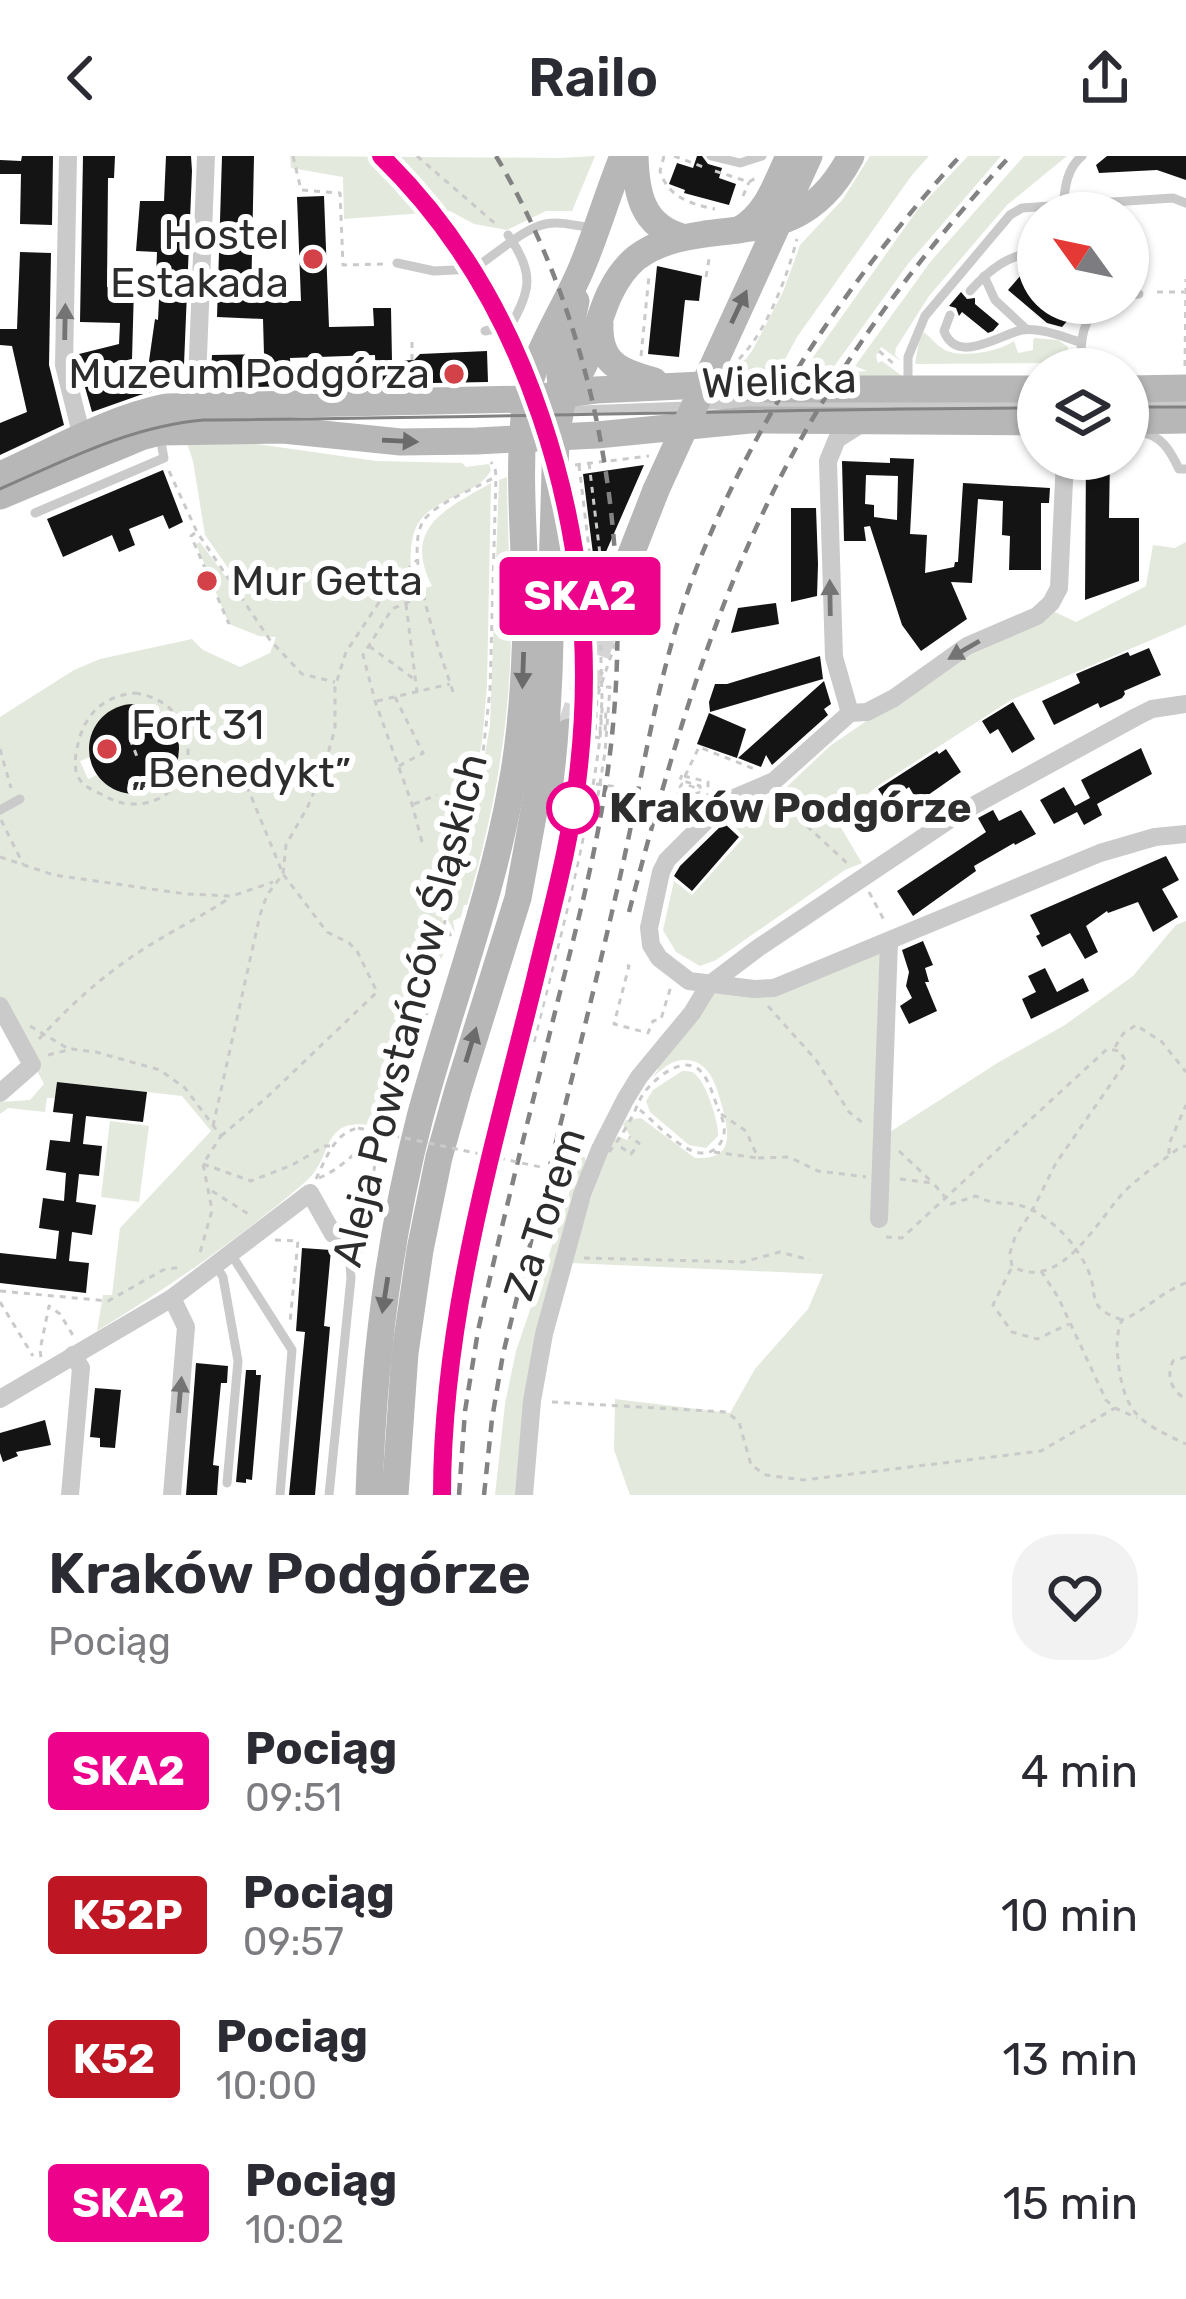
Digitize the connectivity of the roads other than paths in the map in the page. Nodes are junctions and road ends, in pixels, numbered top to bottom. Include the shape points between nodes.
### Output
1 (68, 156) edge
2 (206, 156) edge
3 (622, 156) edge
4 (635, 156) edge
5 (711, 156) edge
6 (809, 156) edge
7 (851, 156) edge
8 (1082, 156) edge
9 (779, 161) edge
10 (1064, 192) edge
11 (1149, 200) edge
12 (1186, 202) edge
13 (1017, 212) edge
14 (731, 220) junction
15 (595, 229) junction
16 (682, 237) junction
17 (510, 238) junction
18 (1017, 257) edge
19 (397, 263) road end
20 (582, 267) junction
21 (984, 276) junction
22 (970, 291) dead end
23 (950, 315) dead end
24 (601, 318) junction
25 (1085, 324) edge
26 (1025, 328) junction
27 (485, 332) dead end
28 (1080, 342) junction
29 (1080, 348) edge
30 (908, 380) junction
31 (669, 386) junction
32 (1017, 388) edge
33 (1149, 388) edge
34 (1186, 388) edge
35 (1149, 403) edge
36 (1186, 403) edge
37 (1017, 404) edge
38 (196, 406) junction
39 (388, 414) dead end
40 (560, 415) junction
41 (520, 416) junction
42 (1186, 419) edge
43 (868, 420) junction
44 (1149, 420) edge
45 (1017, 422) edge
46 (1149, 434) edge
47 (82, 437) junction
48 (162, 445) junction
49 (1186, 469) edge
50 (1064, 480) edge
51 (5, 486) edge
52 (0, 510) edge
53 (35, 513) dead end
54 (615, 577) tunnel mouth
55 (1186, 704) edge
56 (850, 713) junction
57 (569, 732) tunnel mouth
58 (18, 801) road end
59 (0, 814) edge
60 (1186, 834) edge
61 (518, 898) junction
62 (892, 941) junction
63 (709, 985) junction
64 (0, 1006) edge
65 (0, 1093) edge
66 (879, 1220) road end
67 (333, 1234) joint
68 (224, 1260) junction
69 (172, 1298) junction
70 (75, 1348) junction
71 (0, 1399) edge
72 (227, 1484) dead end
73 (70, 1495) edge
74 (172, 1495) edge
75 (280, 1495) edge
76 (329, 1495) edge
77 (369, 1495) edge
78 (395, 1495) edge
79 (524, 1495) edge

47 -> 1 street via 64,365
2 - 38 street
3 - 15 main road
4 - 16 main road via 642,206 659,227
5 - 9 lane
54 -> 6 main road, bridge
7 - 14 main road via 809,209 785,220
8 - 10 lane
9 - 14 main road via 763,210 751,224
11 - 12 lane
13 - 30 lane via 925,316 910,346
14 - 16 main road
15 - 17 lane via 550,221
15 - 20 main road
16 - 24 main road via 627,267
17 - 19 lane via 474,269
17 - 27 lane via 527,267 526,287 512,325
18 - 21 lane
20 - 40 main road, Aleja Powstańców Śląskich
20 - 41 main road, Aleja Powstańców Śląskich
21 - 22 lane
21 - 26 lane via 994,300
23 - 26 lane via 944,331 954,344 990,345
24 - 31 main road via 601,344 613,364
24 - 40 main road
25 - 28 lane
26 - 28 lane
28 - 29 lane
30 - 31 main road, Wielicka
30 - 32 main road, Wielicka
31 - 40 main road, Wielicka via 596,390
33 - 34 main road
35 - 36 lane
37 - 40 lane via 740,404
38 - 41 main road
38 - 47 main road via 145,412
39 - 51 lane via 170,418
40 - 41 main road, Wielicka
40 - 41 main road, Wielicka
40 - 43 main road, Wielicka
40 - 61 main road, Aleja Powstańców Śląskich via 546,730
48 -> 41 main road via 284,430 401,442
41 -> 77 main road, Aleja Powstańców Śląskich via 526,619 514,777 399,1211 377,1354
42 - 44 main road
43 - 45 main road, Wielicka
56 -> 43 street via 833,657 828,461 837,439
46 - 49 lane
47 - 51 main road
48 - 51 main road via 141,437
48 - 53 lane
50 -> 56 street via 1060,588 1051,603 967,646 880,705
51 - 52 street
55 - 63 street, Za Torem via 1152,709 980,801
56 - 63 street via 717,810 662,872 651,945 686,980
57 - 61 main road
58 - 59 lane
60 - 62 street via 1100,854
78 -> 61 main road, Aleja Powstańców Śląskich via 425,1227
62 - 63 street via 774,988
62 - 66 street
63 - 79 street, Za Torem via 625,1100 594,1164 544,1334
64 - 65 street via 29,1060
67 - 68 street via 310,1193
67 - 76 lane via 351,1278
68 - 69 street
68 - 72 lane via 238,1361
68 - 75 lane via 292,1349
69 - 70 street
74 -> 69 street via 186,1327
70 - 71 street
70 - 73 street via 81,1368

